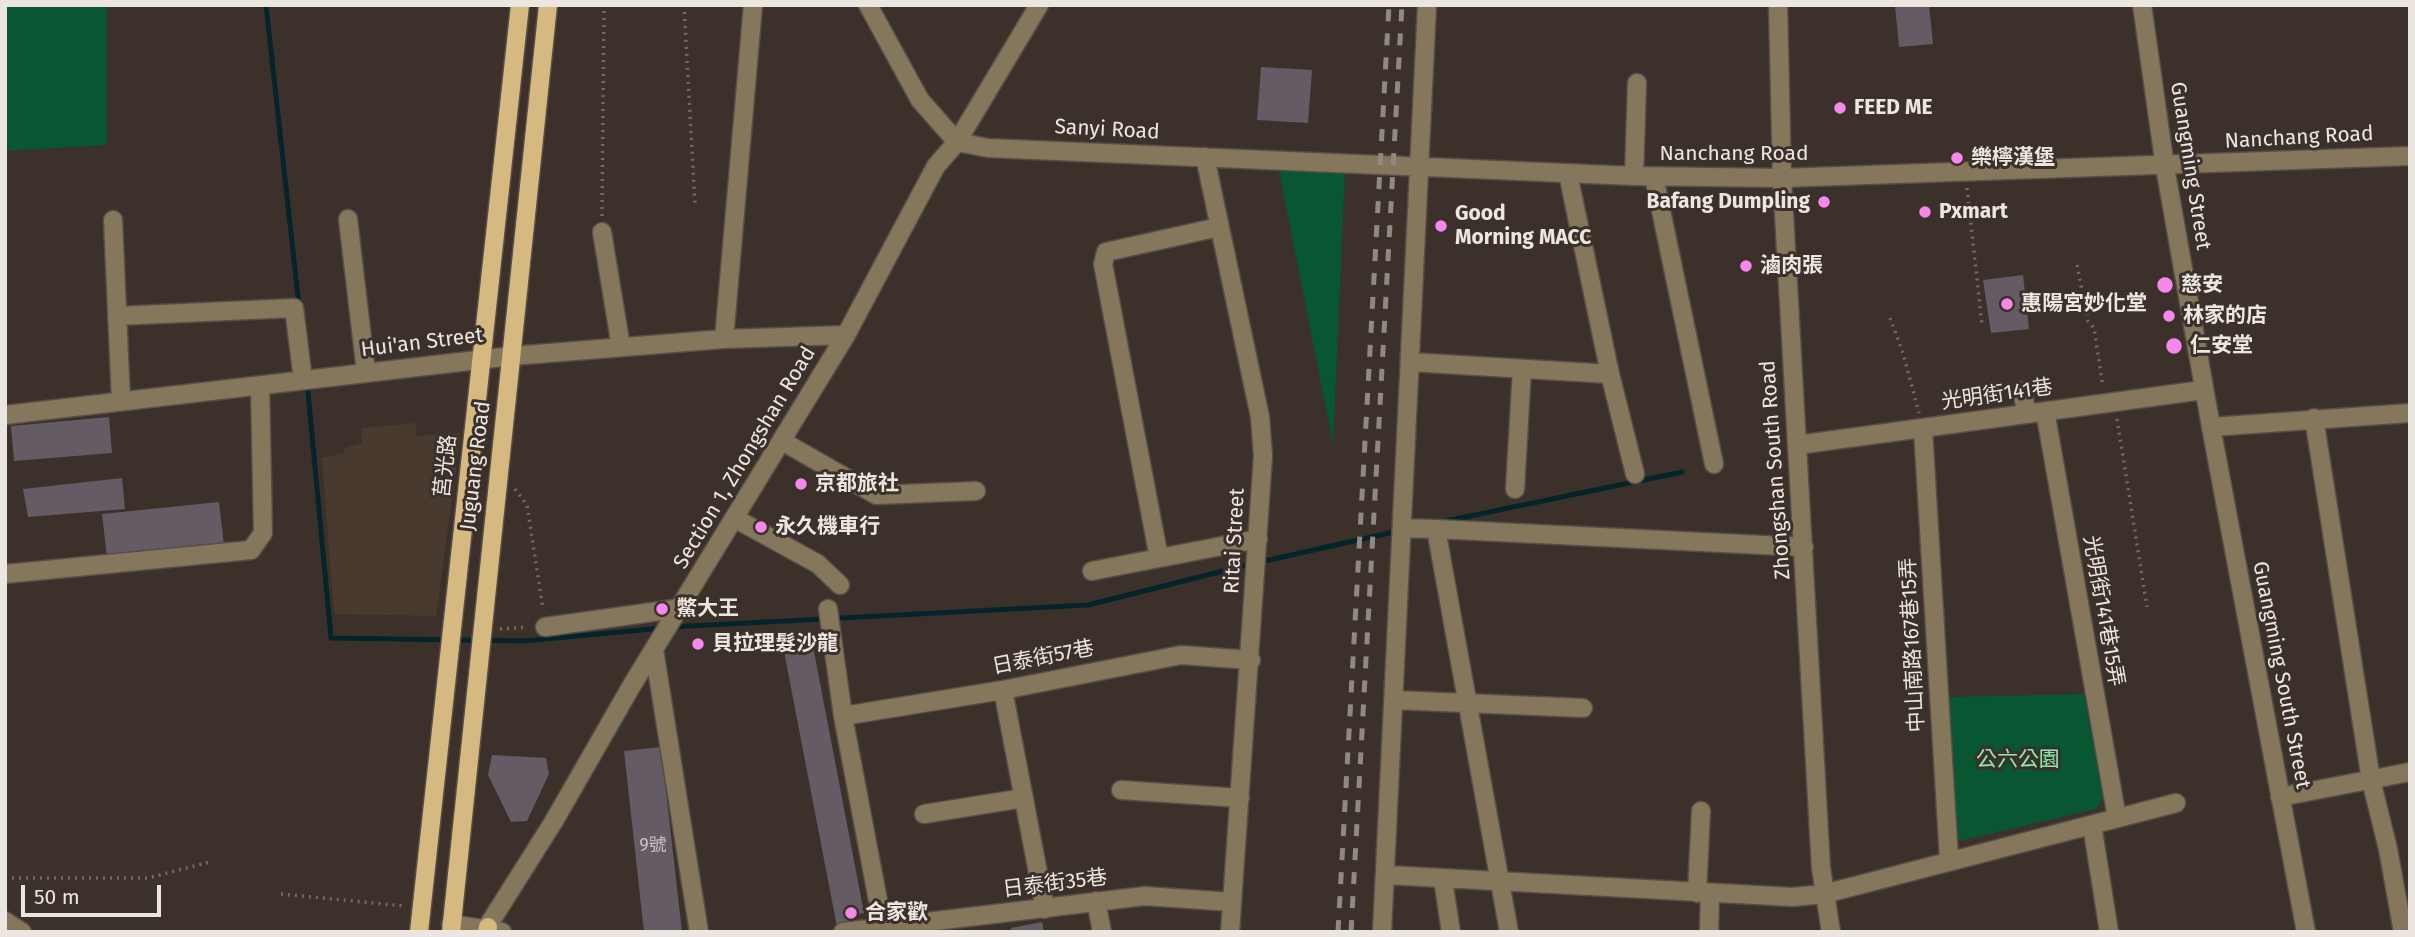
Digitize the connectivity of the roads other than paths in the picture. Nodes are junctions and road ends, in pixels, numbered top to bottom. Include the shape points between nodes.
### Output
1 (520, 5) edge
2 (548, 5) edge
3 (753, 5) edge
4 (868, 5) edge
5 (1039, 5) edge
6 (1427, 5) edge
7 (1778, 5) edge
8 (2142, 5) edge
9 (1637, 83) dead end
10 (957, 142) junction
11 (2410, 156) edge
12 (1205, 157) junction
13 (1419, 167) junction
14 (2165, 167) junction
15 (1568, 174) junction
16 (1634, 176) junction
17 (1654, 177) junction
18 (1782, 178) junction
19 (348, 219) dead end
20 (113, 220) dead end
21 (1219, 228) junction
22 (602, 232) road end
23 (117, 316) junction
24 (846, 335) junction
25 (724, 339) junction
26 (621, 347) junction
27 (512, 356) junction
28 (481, 359) junction
29 (1410, 362) junction
30 (1522, 369) junction
31 (366, 372) junction
32 (1610, 374) junction
33 (303, 380) junction
34 (260, 385) junction
35 (2203, 390) junction
36 (2022, 391) dead end
37 (121, 401) junction
38 (2036, 413) junction
39 (2410, 413) edge
40 (5, 415) edge
41 (2314, 418) junction
42 (2211, 427) junction
43 (1923, 429) junction
44 (782, 441) junction
45 (1797, 445) junction
46 (1714, 464) dead end
47 (1635, 474) dead end
48 (1515, 489) dead end
49 (976, 491) dead end
50 (736, 519) junction
51 (1402, 528) junction
52 (1436, 529) junction
53 (1258, 539) junction
54 (1804, 547) junction
55 (1159, 558) junction
56 (1092, 571) dead end
57 (5, 574) edge
58 (840, 585) dead end
59 (681, 608) junction
60 (828, 609) dead end
61 (545, 626) road end
62 (654, 650) junction
63 (1251, 660) junction
64 (1003, 690) junction
65 (1394, 700) junction
66 (1467, 703) junction
67 (1583, 708) dead end
68 (843, 716) junction
69 (2410, 772) edge
70 (2371, 780) junction
71 (1121, 790) dead end
72 (2280, 797) junction
73 (1024, 798) junction
74 (1240, 798) junction
75 (2176, 803) dead end
76 (1701, 811) dead end
77 (924, 814) dead end
78 (2117, 818) junction
79 (2092, 825) junction
80 (1949, 859) junction
81 (1386, 875) junction
82 (1443, 880) junction
83 (1499, 882) junction
84 (1704, 893) junction
85 (1824, 894) junction
86 (1096, 901) junction
87 (1232, 902) junction
88 (1045, 909) junction
89 (5, 921) edge
90 (996, 923) edge
91 (451, 928) edge
92 (884, 929) edge
93 (490, 931) edge
94 (22, 932) edge
95 (419, 932) edge
96 (699, 932) edge
97 (843, 932) edge
98 (1102, 932) edge
99 (1230, 932) edge
100 (1382, 932) edge
101 (1451, 932) edge
102 (1509, 932) edge
103 (1709, 932) edge
104 (1831, 932) edge
105 (2109, 932) edge
106 (2306, 932) edge
107 (2403, 932) edge

1 - 28 main road, 莒光路
2 - 27 main road, Juguang Road
3 - 25 street
4 - 10 street via 920,100
5 - 10 street, Section 1, Zhongshan Road
6 - 13 street
7 - 18 street, Zhongshan South Road
8 - 14 street, Guangming Street
9 - 16 street
10 - 12 street, Sanyi Road via 988,148
10 - 24 street, Section 1, Zhongshan Road via 936,166
11 - 14 street, Nanchang Road
12 - 13 street, Sanyi Road
12 - 21 street, Ritai Street
13 - 15 street, Nanchang Road
13 - 29 street
14 - 18 street, Nanchang Road
14 - 35 street, Guangming Street
15 - 16 street, Nanchang Road
15 - 32 street
16 - 17 street, Nanchang Road
17 - 18 street, Nanchang Road
17 - 46 street
18 - 45 street, Zhongshan South Road
19 - 31 street
20 - 23 street
21 - 53 street, Ritai Street via 1260,417
21 - 55 street via 1106,252 1102,264
22 - 26 street
23 - 33 street via 294,308
23 - 37 street
24 - 25 street, Hui'an Street
24 - 44 street, Section 1, Zhongshan Road
25 - 26 street, Hui'an Street
26 - 27 street, Hui'an Street
27 - 28 street, Hui'an Street
27 - 91 main road, Juguang Road
28 - 31 street, Hui'an Street
28 - 95 main road, 莒光路
29 - 30 street
29 - 51 street
30 - 32 street
30 - 48 street
31 - 33 street, Hui'an Street
32 - 47 street
33 - 34 street, Hui'an Street
34 - 37 street, Hui'an Street
34 - 57 street via 263,533 251,550
35 - 38 street, 光明街141巷
35 - 42 street, Guangming Street
36 - 38 street, 光明街141巷15弄
37 - 40 street, Hui'an Street
38 - 43 street, 光明街141巷
38 - 78 street, 光明街141巷15弄
39 - 41 street
41 - 42 street
41 - 70 street
42 - 72 street, Guangming South Street
43 - 45 street, 光明街141巷
43 - 80 street, 中山南路167巷15弄
44 - 49 street via 876,495
44 - 50 street, Section 1, Zhongshan Road
45 - 54 street, Zhongshan South Road
50 - 58 street via 818,564
50 - 59 street, Section 1, Zhongshan Road
51 - 52 street
51 - 65 street
52 - 54 street
52 - 66 street
53 - 55 street
53 - 63 street, Ritai Street
54 - 85 street, Zhongshan South Road
55 - 56 street
59 - 61 street
59 - 62 street, Section 1, Zhongshan Road
60 - 68 street
62 - 93 street, Section 1, Zhongshan Road
62 - 96 street
63 - 64 street, 日泰街57巷 via 1181,655
63 - 74 street, Ritai Street
64 - 68 street, 日泰街57巷
64 - 73 street
65 - 66 street
65 - 81 street
66 - 67 street
66 - 83 street
68 - 92 street
69 - 70 street
70 - 72 street
70 - 107 street
71 - 74 street
72 - 106 street, Guangming South Street
73 - 77 street
73 - 88 street
74 - 87 street, Ritai Street
75 - 78 street
76 - 84 street
78 - 79 street
79 - 80 street
79 - 105 street
80 - 85 street
81 - 82 street
81 - 100 street
82 - 83 street
82 - 101 street
83 - 84 street
83 - 102 street
84 - 85 street
84 - 103 street
85 - 104 street, Zhongshan South Road
86 - 87 street, 日泰街35巷 via 1145,897
86 - 88 street, 日泰街35巷
86 - 98 street
87 - 99 street, Ritai Street
88 - 90 street, 日泰街35巷
89 - 94 street
90 - 92 street, 日泰街35巷
91 - 93 street
92 - 97 street, 日泰街35巷

